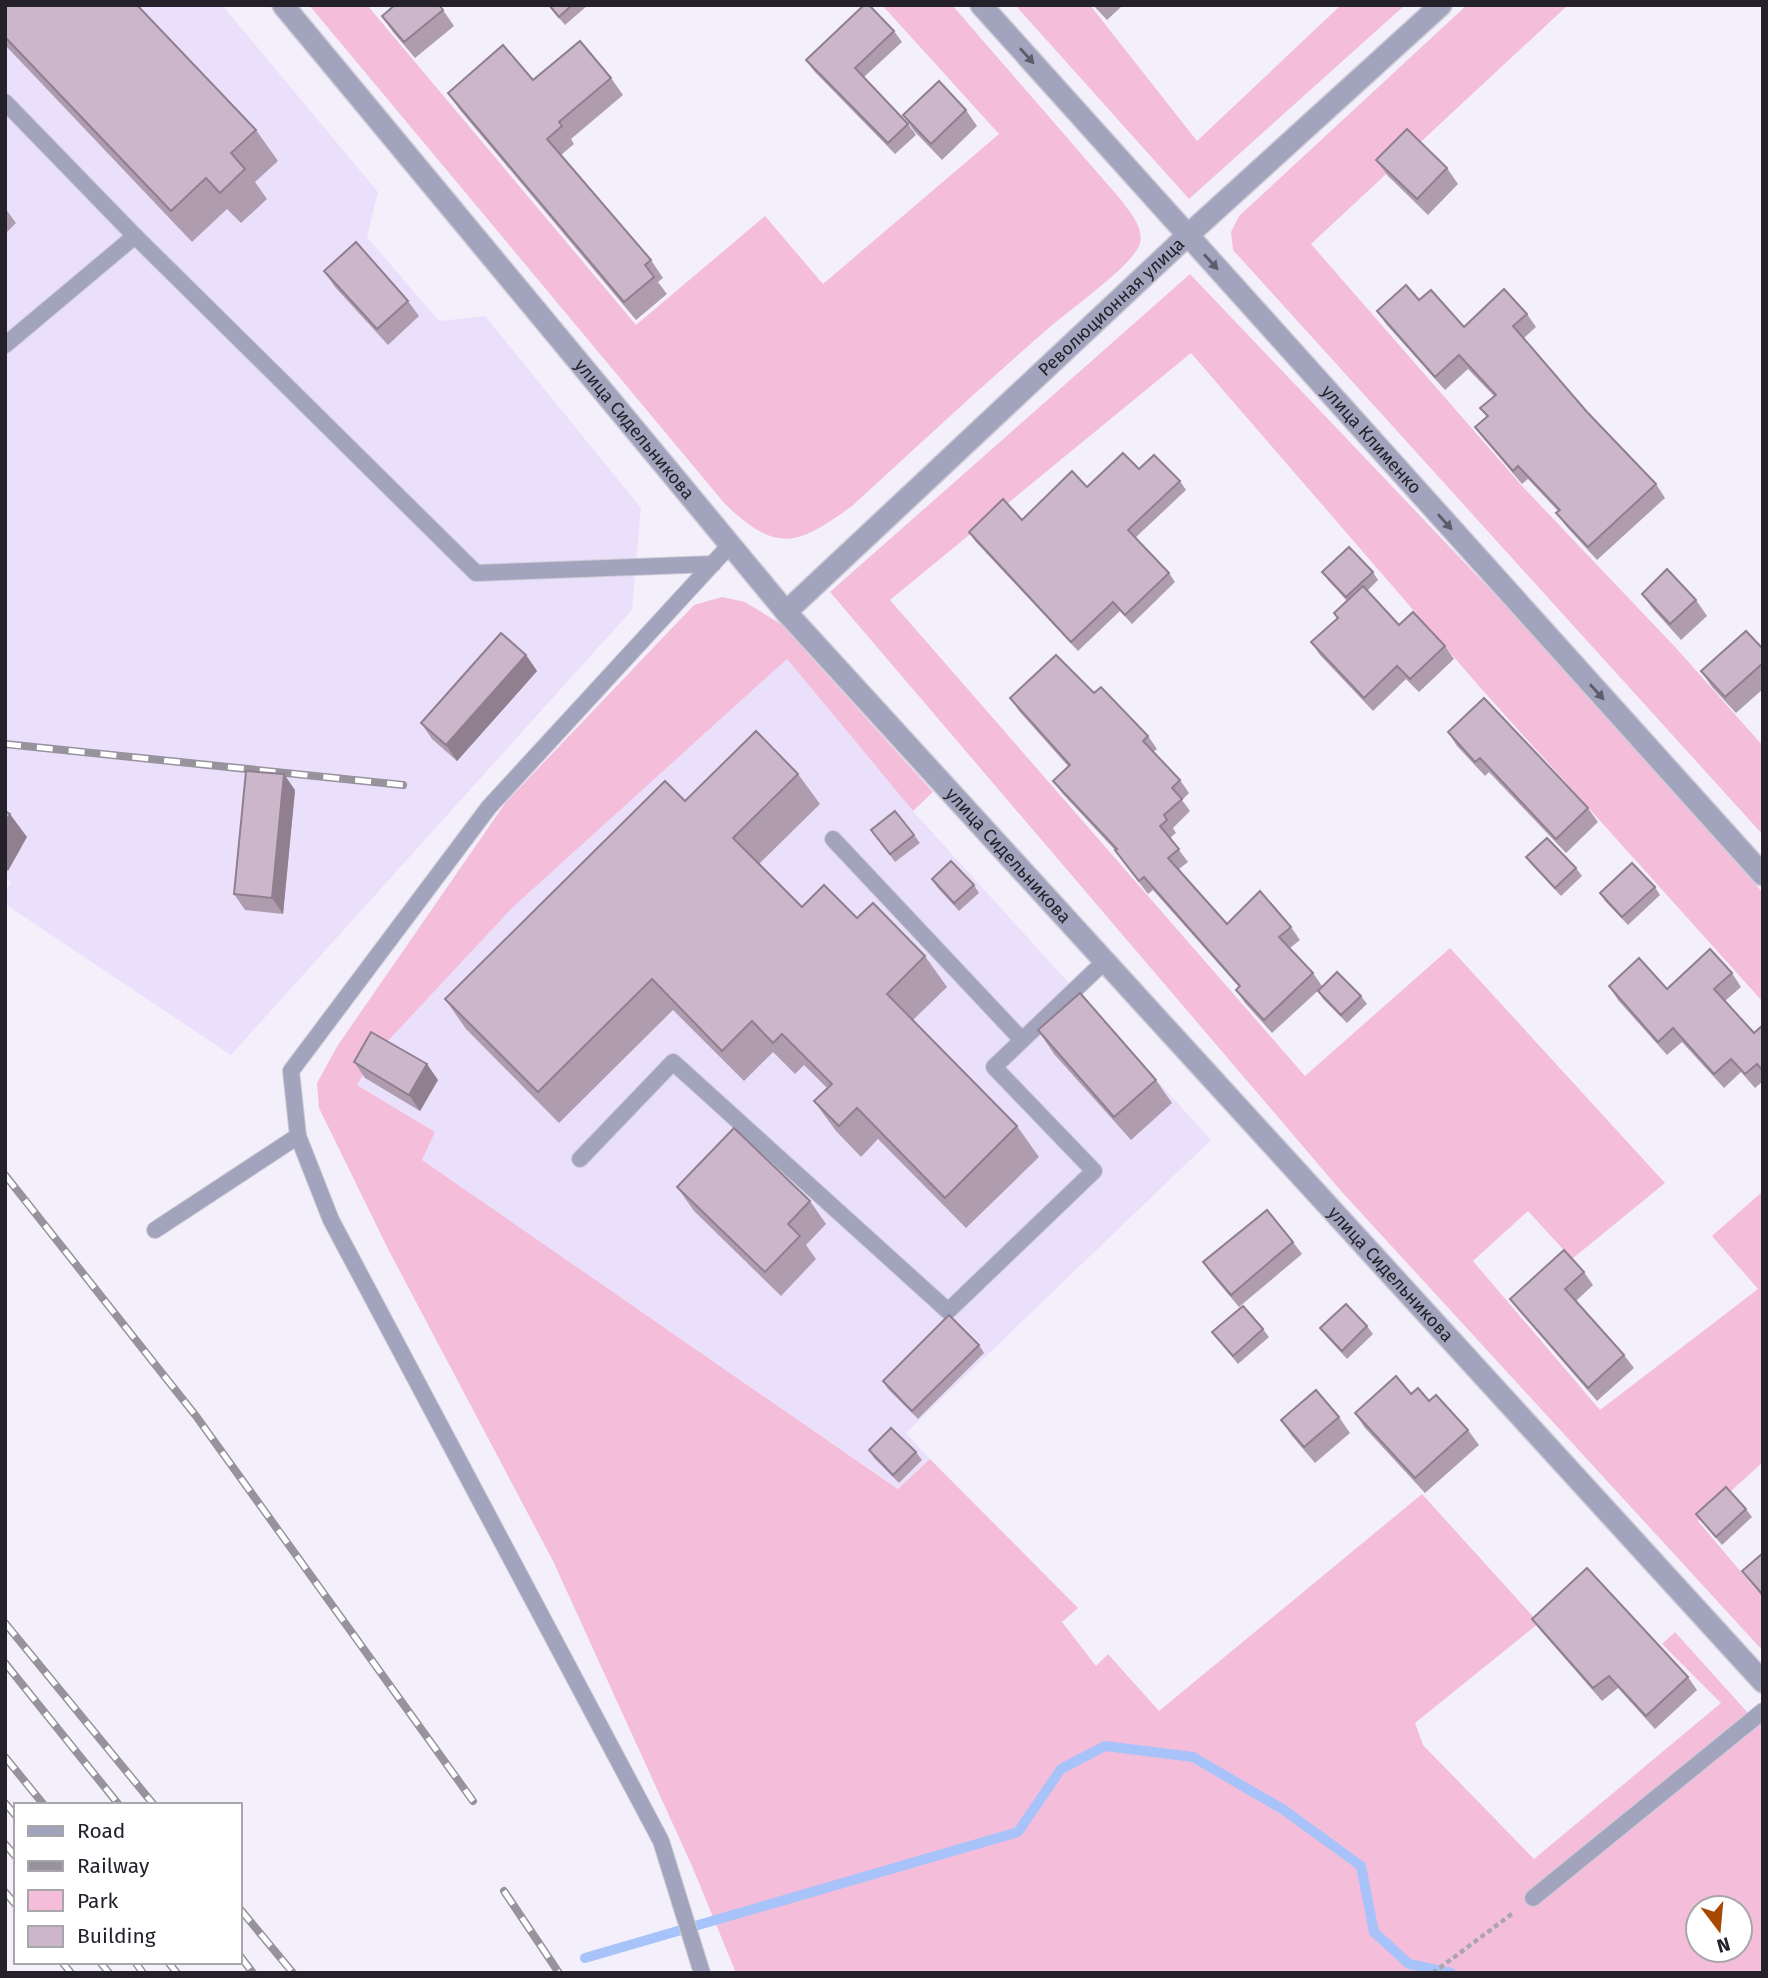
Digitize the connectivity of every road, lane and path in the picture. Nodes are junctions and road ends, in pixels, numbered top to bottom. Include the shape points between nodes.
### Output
1 (283, 5) edge
2 (981, 5) edge
3 (1441, 5) edge
4 (5, 102) edge
5 (135, 236) junction
6 (1187, 236) junction
7 (5, 345) edge
8 (730, 545) junction
9 (713, 564) junction
10 (786, 612) junction
11 (833, 839) dead end
12 (1763, 876) edge
13 (1105, 961) junction
14 (1022, 1040) junction
15 (298, 1136) junction
16 (580, 1159) dead end
17 (156, 1230) dead end
18 (1763, 1682) edge
19 (1763, 1711) edge
20 (1533, 1898) joint
21 (702, 1973) edge
22 (1433, 1973) edge

1 - 8 street, улица Сидельникова
2 -> 6 street, улица Клименко
3 - 6 street, Революционная улица
4 - 5 lane
5 - 7 lane
5 - 9 lane via 475,573
6 - 10 street, Революционная улица
6 -> 12 street, улица Клименко
8 - 9 lane
8 - 10 street, улица Сидельникова
9 - 15 lane via 489,807 291,1070
10 - 13 street, улица Сидельникова
11 - 14 lane
13 - 14 lane
13 - 18 street, улица Сидельникова
14 - 16 lane via 994,1067 1094,1171 948,1311 673,1062
15 - 17 lane
15 - 21 lane via 331,1220 662,1841
19 - 20 lane
20 - 22 path

